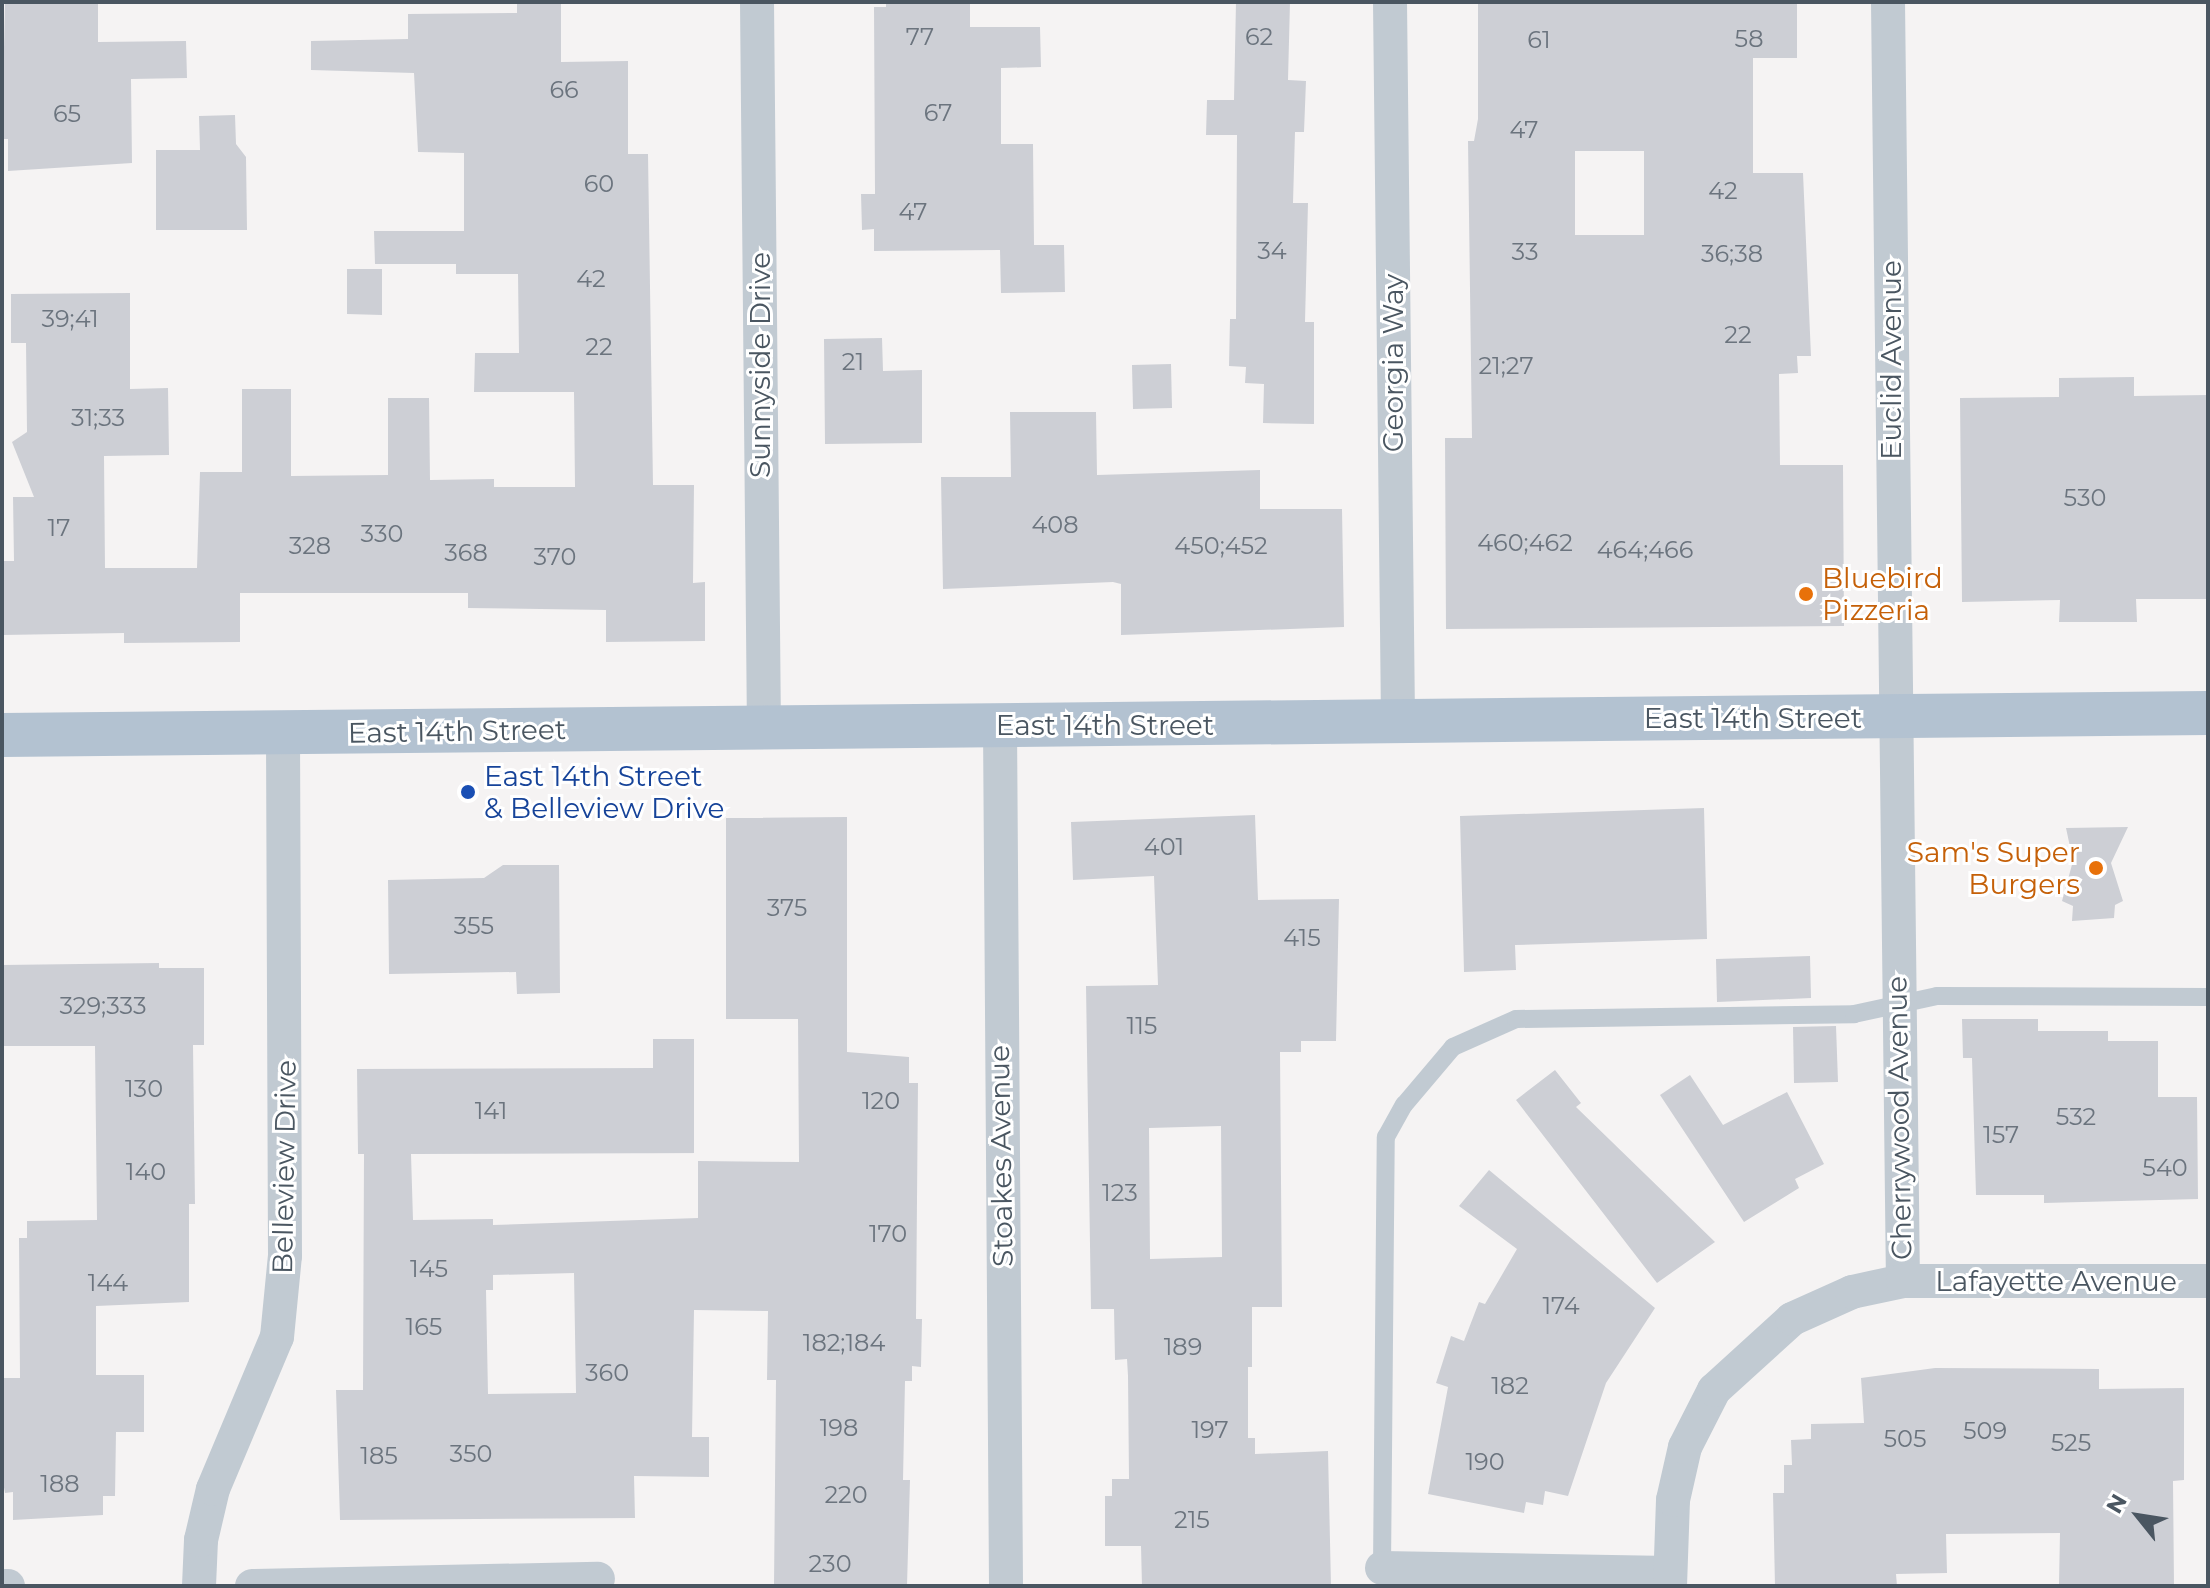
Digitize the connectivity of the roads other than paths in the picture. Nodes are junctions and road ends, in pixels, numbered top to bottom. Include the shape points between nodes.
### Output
1 (757, 2) edge
2 (1390, 2) edge
3 (1888, 2) edge
4 (2208, 713) edge
5 (1893, 718) junction
6 (1398, 723) junction
7 (1000, 725) junction
8 (764, 727) junction
9 (283, 733) junction
10 (2, 735) edge
11 (2208, 997) edge
12 (1896, 1003) junction
13 (1903, 1281) junction
14 (2208, 1281) edge
15 (1382, 1568) joint
16 (598, 1579) dead end
17 (1670, 1579) edge
18 (199, 1586) edge
19 (228, 1586) edge
20 (236, 1586) edge
21 (252, 1586) edge
22 (1006, 1586) edge

1 - 8 street, Sunnyside Drive
2 - 6 street, Georgia Way
3 - 5 street, Euclid Avenue
4 - 5 main road, East 14th Street
5 - 6 main road, East 14th Street
5 - 12 street, Cherrywood Avenue
6 - 7 main road, East 14th Street
7 - 8 main road, East 14th Street
7 - 22 street, Stoakes Avenue
8 - 9 main road, East 14th Street
9 - 10 main road, East 14th Street
9 - 18 street, Belleview Drive via 285,1256 277,1337 213,1489 201,1540
11 - 12 lane via 1937,996
12 - 13 street, Cherrywood Avenue
12 - 15 lane via 1854,1014 1516,1019 1453,1047 1404,1105 1386,1137
13 - 14 street, Lafayette Avenue
13 - 17 street, Cherrywood Avenue via 1852,1292 1792,1319 1714,1390 1685,1447 1673,1500
15 - 17 street
16 - 21 street
19 - 20 street

